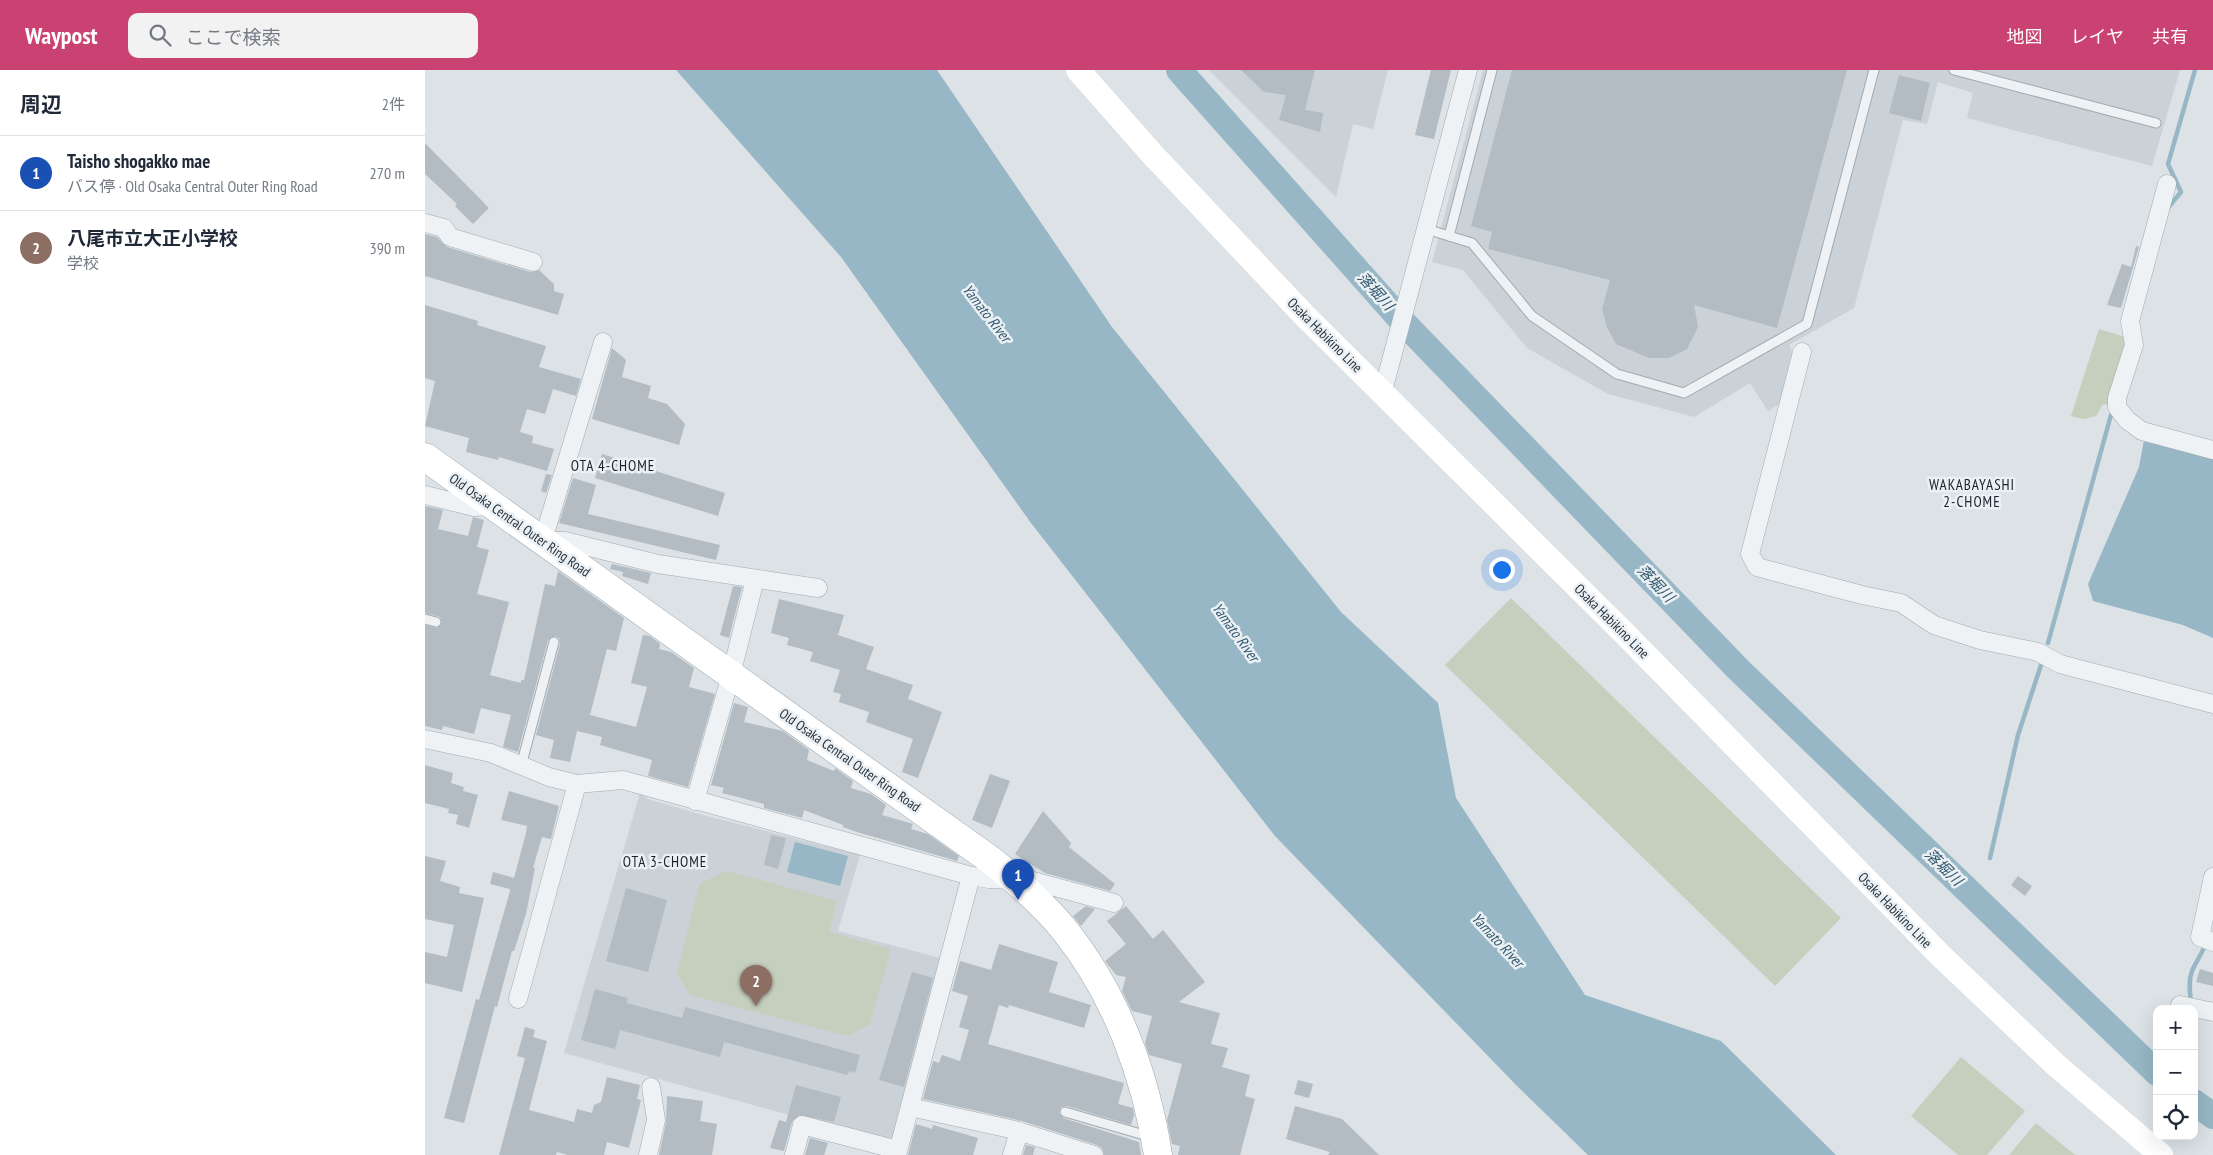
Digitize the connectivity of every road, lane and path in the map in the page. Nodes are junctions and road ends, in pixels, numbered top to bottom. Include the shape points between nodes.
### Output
1 (1079, 70) edge
2 (1468, 70) edge
3 (1492, 70) edge
4 (1874, 70) edge
5 (1954, 70) edge
6 (1970, 72) edge
7 (2156, 122) dead end
8 (2167, 184) dead end
9 (425, 223) edge
10 (1426, 229) junction
11 (1449, 236) junction
12 (533, 262) dead end
13 (603, 342) dead end
14 (1802, 352) dead end
15 (1383, 391) junction
16 (2213, 450) edge
17 (425, 457) edge
18 (425, 495) edge
19 (492, 506) junction
20 (543, 540) junction
21 (755, 579) junction
22 (818, 588) dead end
23 (425, 619) edge
24 (436, 622) dead end
25 (554, 642) dead end
26 (731, 676) junction
27 (2213, 704) edge
28 (425, 739) edge
29 (521, 766) junction
30 (577, 784) junction
31 (695, 801) junction
32 (971, 876) junction
33 (2213, 877) edge
34 (1014, 879) junction
35 (1114, 903) dead end
36 (2206, 939) edge
37 (519, 998) dead end
38 (651, 1087) dead end
39 (910, 1107) junction
40 (1065, 1112) dead end
41 (1019, 1132) junction
42 (1156, 1147) edge
43 (897, 1153) edge
44 (648, 1155) edge
45 (794, 1155) edge
46 (1012, 1155) edge
47 (1094, 1155) edge
48 (2161, 1155) edge

1 - 15 main road, Osaka Habikino Line via 1153,155 1305,316
2 - 10 street
3 - 11 lane
4 - 11 lane via 1807,324 1684,393 1617,374 1532,316 1472,243
5 - 6 lane
6 - 7 lane
8 - 16 street via 2130,321 2134,345 2117,407 2142,432
9 - 12 street via 444,228 450,237
10 - 11 lane
10 - 15 street
13 - 20 street
14 - 27 street via 1750,554 1757,567 1901,603 1934,625 1980,640 2038,652 2060,664
15 - 48 main road, Osaka Habikino Line via 1942,957 2057,1066
17 - 19 main road, Old Osaka Central Outer Ring Road
18 - 19 street via 474,507
19 - 20 main road, Old Osaka Central Outer Ring Road
20 - 21 street via 565,541 658,564
20 - 26 main road, Old Osaka Central Outer Ring Road
21 - 22 street
21 - 26 street
23 - 24 lane
25 - 29 lane
26 - 31 street
26 - 34 main road, Old Osaka Central Outer Ring Road
28 - 29 street via 491,753
29 - 30 street
30 - 31 street via 623,780
30 - 37 street
31 - 32 street
32 - 34 street
32 - 39 street
33 - 36 street
34 - 35 street
34 - 42 main road, Old Osaka Central Outer Ring Road via 1066,931 1098,979 1127,1038 1145,1092
38 - 44 street via 656,1120
39 - 41 street
39 - 43 street
40 - 42 lane
41 - 46 street
41 - 47 street
43 - 45 street via 802,1126

